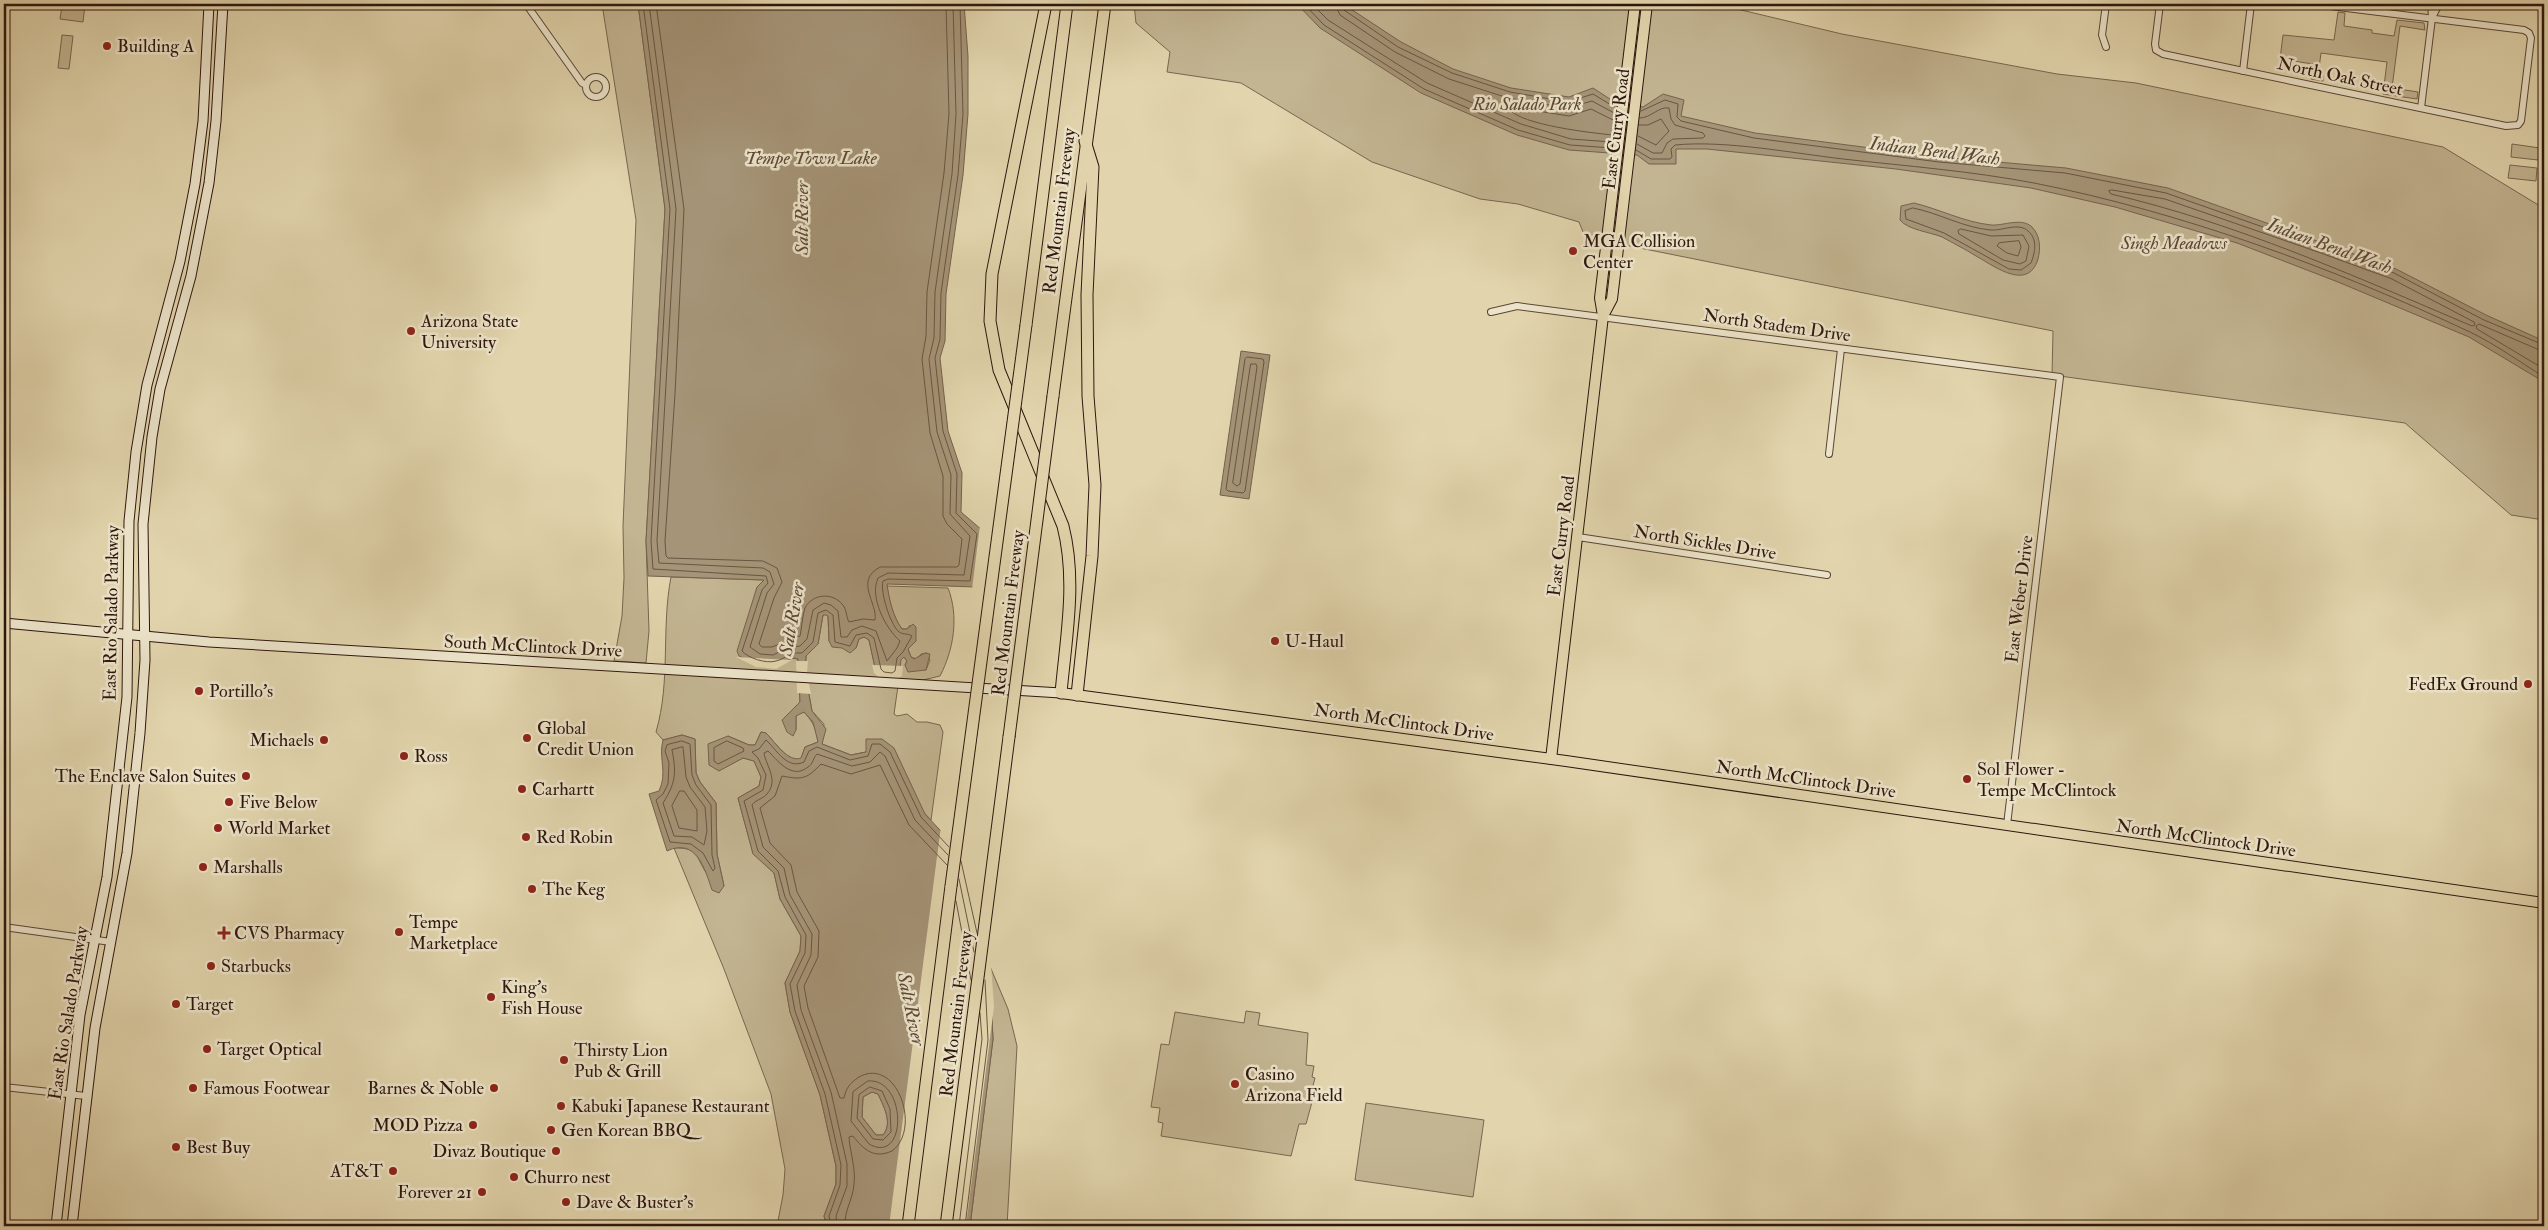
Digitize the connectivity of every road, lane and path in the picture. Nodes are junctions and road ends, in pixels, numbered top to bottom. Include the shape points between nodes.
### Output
1 (209, 4) edge
2 (223, 4) edge
3 (526, 4) edge
4 (1046, 4) edge
5 (1067, 4) edge
6 (1105, 4) edge
7 (1635, 4) edge
8 (1647, 4) edge
9 (2106, 4) edge
10 (2160, 4) edge
11 (2251, 4) edge
12 (2314, 4) edge
13 (2436, 4) edge
14 (2432, 18) junction
15 (2106, 47) dead end
16 (2243, 71) junction
17 (586, 85) dead end
18 (2421, 108) junction
19 (1085, 141) junction
20 (1491, 312) dead end
21 (1603, 316) junction
22 (1841, 349) junction
23 (2060, 377) joint
24 (1829, 454) dead end
25 (1578, 538) junction
26 (1827, 575) dead end
27 (4, 623) edge
28 (128, 636) junction
29 (145, 638) junction
30 (1061, 693) junction
31 (1077, 695) junction
32 (1551, 759) junction
33 (2007, 825) junction
34 (2544, 903) edge
35 (4, 927) edge
36 (94, 940) junction
37 (111, 942) junction
38 (4, 1087) edge
39 (71, 1094) junction
40 (86, 1096) junction
41 (56, 1226) edge
42 (72, 1226) edge
43 (908, 1226) edge
44 (946, 1226) edge

1 - 28 main road, East Rio Salado Parkway via 203,120 195,184 180,260 147,385 136,452 128,522
2 - 29 main road, East Rio Salado Parkway via 217,114 209,183 191,276 160,389 148,470 143,524
3 - 17 street
4 - 30 highway via 989,297 992,342 998,370 1070,550 1072,584
5 - 43 highway, Red Mountain Freeway, bridge
6 - 19 highway, Red Mountain Freeway
7 - 21 main road, East Curry Road via 1600,298
8 - 21 main road, East Curry Road via 1612,300
9 - 15 street via 2102,35
10 - 16 street, North Oak Street via 2156,50
11 - 16 street
12 - 14 street
13 - 14 street
14 - 18 street
14 - 18 street, North Oak Street via 2524,30 2531,38 2529,58 2518,125 2506,126
16 - 18 street, North Oak Street
19 - 31 highway via 1094,168 1087,295 1088,396 1095,485 1092,556
19 - 44 highway, Red Mountain Freeway, bridge
20 - 21 street, North Stadem Drive via 1517,306
21 - 22 street, North Stadem Drive
21 - 25 main road, East Curry Road
22 - 23 street, North Stadem Drive
22 - 24 street
23 - 33 street, East Weber Drive
25 - 26 street, North Sickles Drive
25 - 32 main road, East Curry Road
27 - 28 main road, South McClintock Drive
28 - 29 main road, South McClintock Drive
28 - 36 main road, East Rio Salado Parkway via 127,698 116,802 107,877
29 - 30 main road, South McClintock Drive, bridge
29 - 37 main road, East Rio Salado Parkway via 140,734 127,853
30 - 31 main road, North McClintock Drive
31 - 32 main road, North McClintock Drive
32 - 33 main road, North McClintock Drive
33 - 34 main road, North McClintock Drive
35 - 36 street
36 - 37 street
36 - 39 main road, East Rio Salado Parkway via 80,1015
37 - 40 main road, East Rio Salado Parkway via 94,1028
38 - 39 street
39 - 40 street
39 - 41 main road, East Rio Salado Parkway
40 - 42 main road, East Rio Salado Parkway

